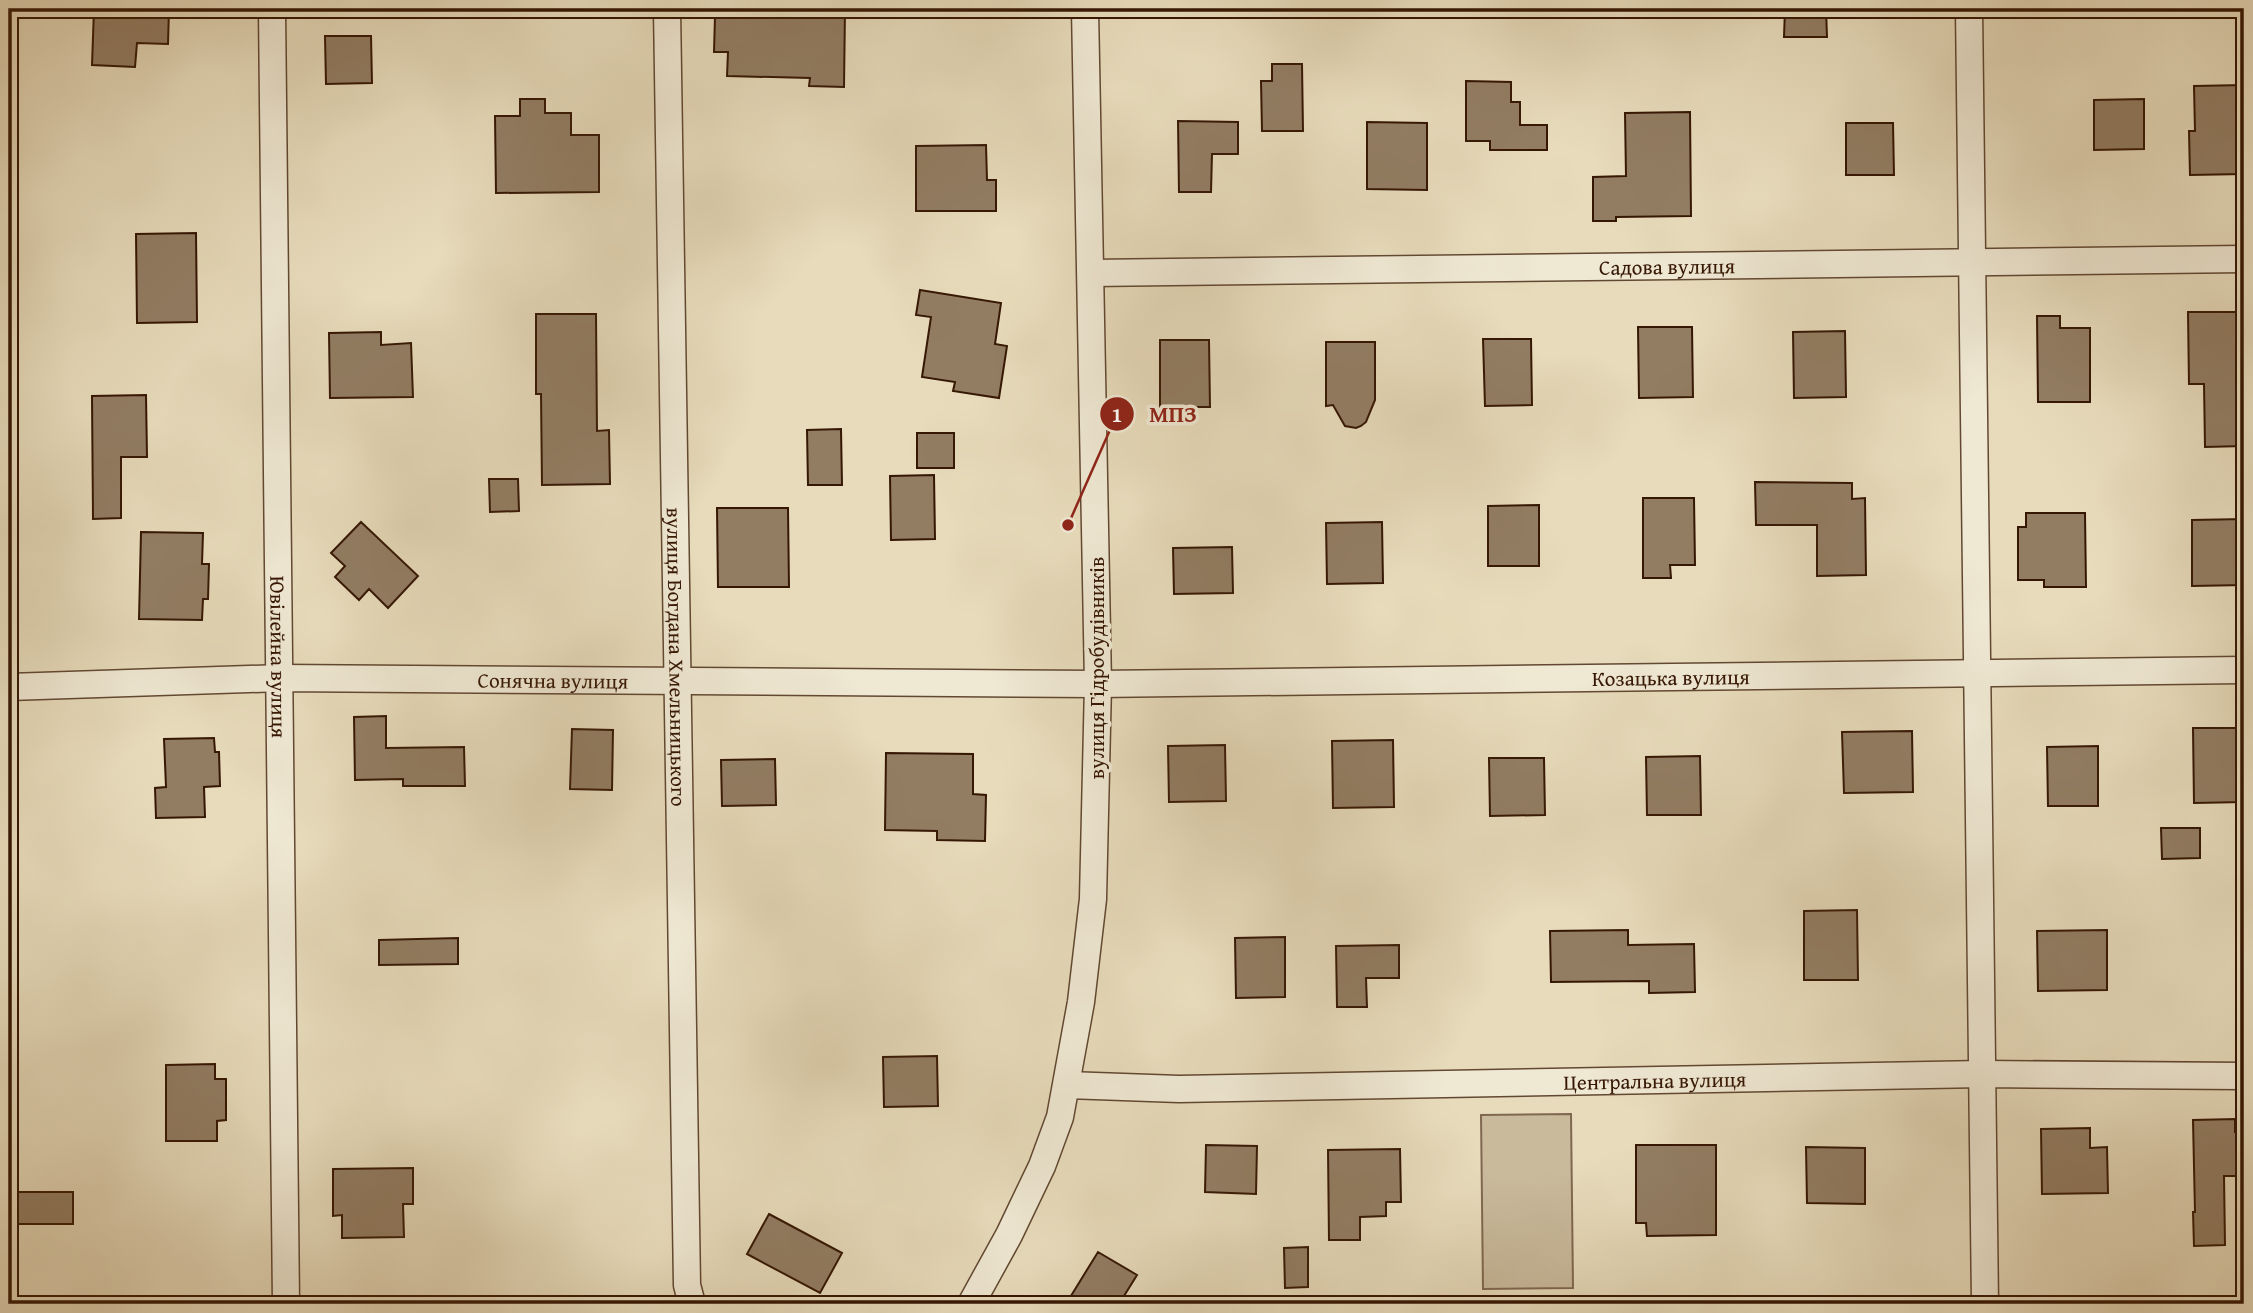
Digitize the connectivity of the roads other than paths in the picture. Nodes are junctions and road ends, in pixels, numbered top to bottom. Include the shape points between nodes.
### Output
1 (272, 9) edge
2 (667, 9) edge
3 (1086, 9) edge
4 (1969, 9) edge
5 (2244, 259) edge
6 (1973, 262) junction
7 (1091, 272) junction
8 (2244, 670) edge
9 (1977, 673) junction
10 (281, 678) junction
11 (677, 682) junction
12 (1098, 684) junction
13 (9, 687) edge
14 (1983, 1074) junction
15 (2244, 1076) edge
16 (1067, 1085) junction
17 (286, 1304) edge
18 (692, 1304) edge
19 (971, 1304) edge
20 (1985, 1304) edge

1 - 10 street, Ювілейна вулиця
2 - 11 street, вулиця Богдана Хмельницького
3 - 7 street, вулиця Гідробудівників
4 - 6 street
5 - 6 street, Садова вулиця
6 - 7 street, Садова вулиця
6 - 9 street
7 - 12 street, вулиця Гідробудівників
8 - 9 street, Козацька вулиця
9 - 12 street, Козацька вулиця
9 - 14 street
10 - 11 street, Сонячна вулиця
10 - 13 street, Сонячна вулиця
10 - 17 street, Ювілейна вулиця
11 - 12 street, Сонячна вулиця
11 - 18 street, вулиця Богдана Хмельницького via 687,1284
12 - 16 street, вулиця Гідробудівників via 1093,899
14 - 15 street, Центральна вулиця
14 - 16 street, Центральна вулиця via 1179,1088
14 - 20 street
16 - 19 street, вулиця Гідробудівників via 1042,1166

